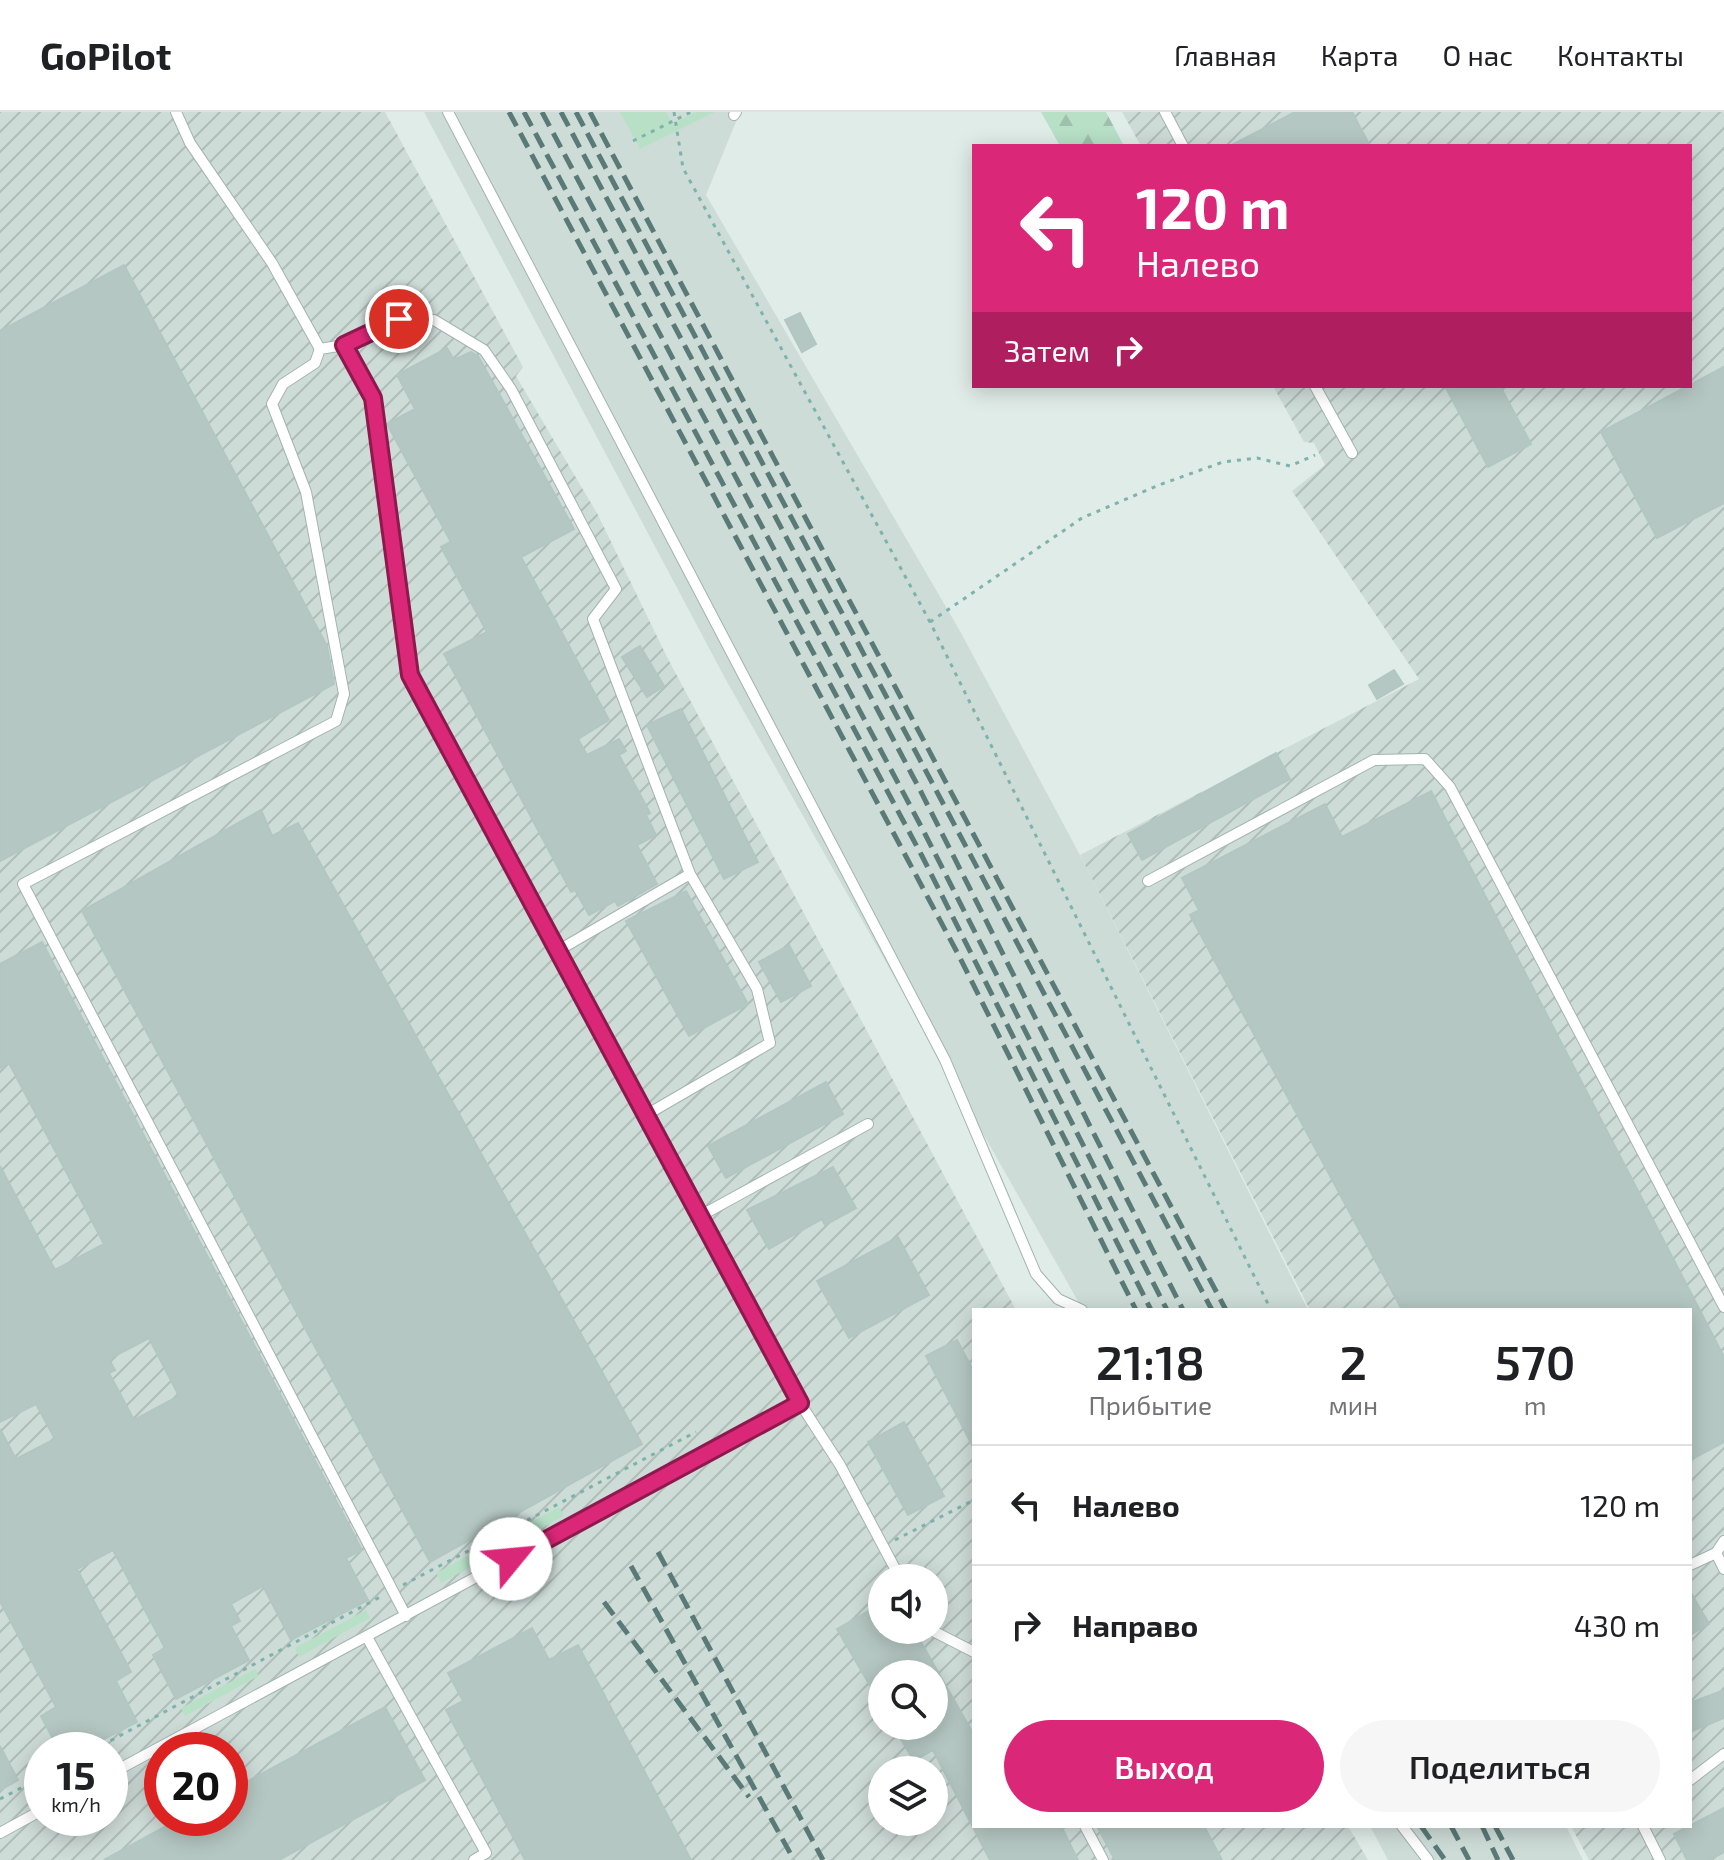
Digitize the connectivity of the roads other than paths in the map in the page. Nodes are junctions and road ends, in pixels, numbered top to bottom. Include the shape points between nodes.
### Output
1 (176, 112) edge
2 (448, 112) edge
3 (1165, 112) edge
4 (1182, 144) edge
5 (344, 345) junction
6 (320, 349) junction
7 (1316, 388) edge
8 (1352, 453) dead end
9 (690, 874) junction
10 (1148, 881) dead end
11 (559, 950) junction
12 (646, 1115) junction
13 (868, 1124) dead end
14 (700, 1216) junction
15 (1724, 1307) edge
16 (1078, 1308) edge
17 (800, 1403) junction
18 (1724, 1541) edge
19 (1716, 1553) junction
20 (892, 1564) edge
21 (1692, 1564) edge
22 (1724, 1569) edge
23 (406, 1616) junction
24 (367, 1637) junction
25 (948, 1639) edge
26 (972, 1651) edge
27 (1724, 1754) edge
28 (128, 1764) edge
29 (1692, 1778) edge
30 (24, 1820) edge
31 (1086, 1828) edge
32 (1404, 1828) edge
33 (1644, 1828) edge
34 (0, 1833) edge
35 (474, 1860) edge
36 (1103, 1860) edge
37 (1428, 1860) edge
38 (1660, 1860) edge

1 - 6 lane via 190,143 272,263
2 - 16 lane via 945,1060 1036,1274 1058,1299
3 - 4 lane
5 - 6 lane
5 - 9 lane via 399,319 434,320 484,350 511,389 616,589 593,619
5 - 11 lane via 373,398 410,675
6 - 23 lane via 315,363 283,384 272,404 306,492 344,694 336,721 23,884
7 - 8 lane
9 - 11 lane
9 - 12 lane via 757,989 770,1043
10 - 15 lane via 1374,760 1425,759 1450,787
11 - 12 lane
12 - 14 lane
13 - 14 lane
14 - 17 lane
17 - 20 lane via 840,1465
17 - 23 lane
18 - 19 lane
19 - 21 lane
19 - 22 lane
23 - 24 lane
24 - 28 lane
24 - 35 lane via 486,1853
25 - 26 lane
27 - 29 lane
30 - 34 lane
31 - 36 lane
32 - 37 lane
33 - 38 lane

